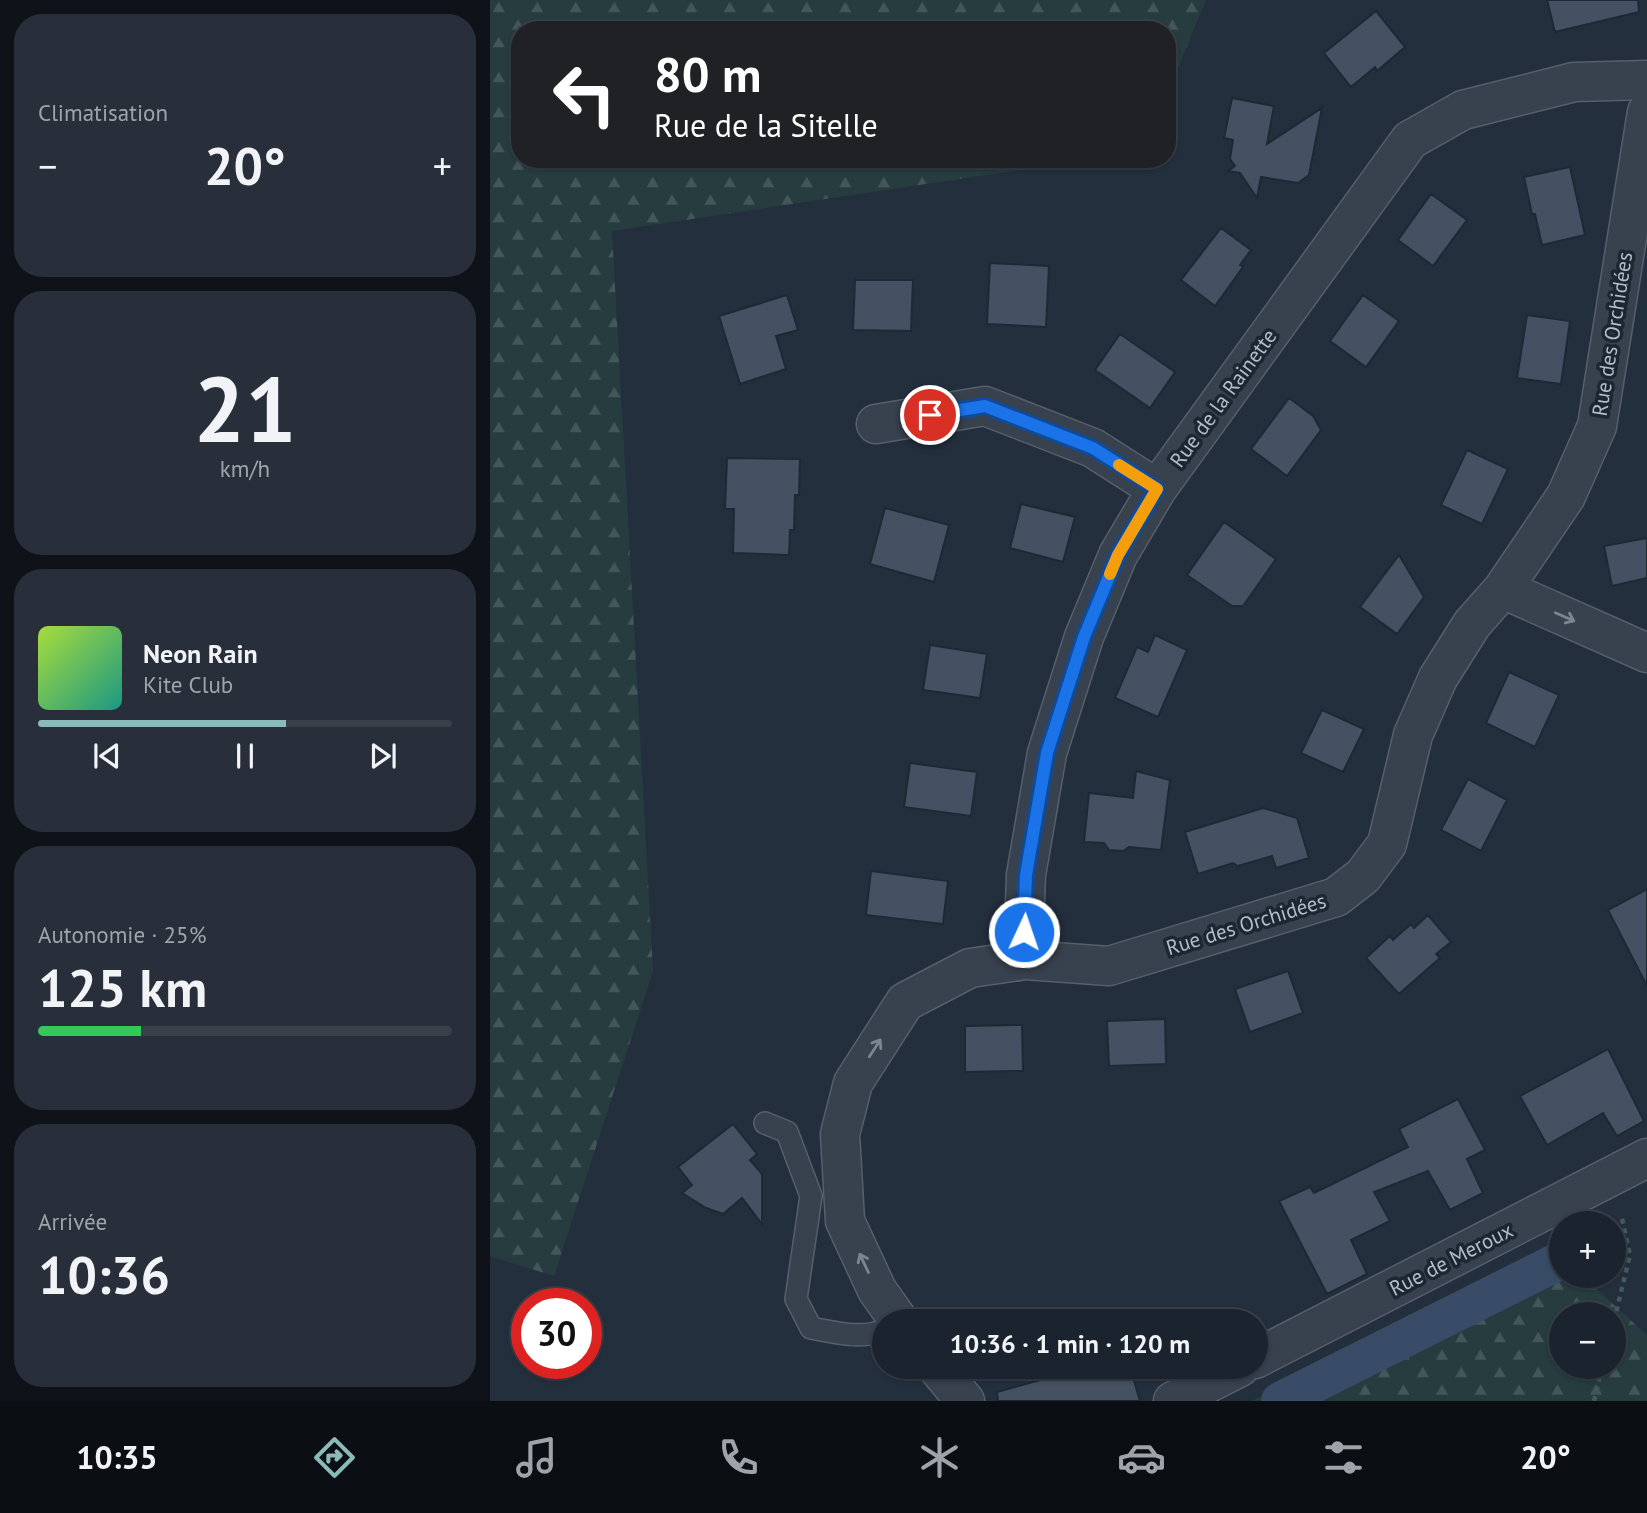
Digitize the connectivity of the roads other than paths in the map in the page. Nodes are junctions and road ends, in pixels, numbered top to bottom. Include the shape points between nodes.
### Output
1 (1647, 80) edge
2 (1647, 112) edge
3 (876, 424) dead end
4 (1157, 489) junction
5 (1503, 589) junction
6 (1647, 653) edge
7 (1026, 960) junction
8 (765, 1122) dead end
9 (1647, 1158) edge
10 (890, 1309) edge
11 (872, 1332) edge
12 (1268, 1352) edge
13 (947, 1379) edge
14 (1216, 1379) edge
15 (965, 1401) edge
16 (1173, 1401) edge

1 - 4 street, Rue de la Rainette via 1574,82 1463,110 1410,140
2 - 5 street, Rue des Orchidées via 1597,426 1566,496
3 - 4 street via 985,406 1093,448
4 - 7 street, Rue de la Rainette via 1113,566 1084,637 1047,753 1026,875
5 -> 6 street
5 - 7 street, Rue des Orchidées via 1472,624 1438,678 1413,735 1387,844 1363,876 1336,897 1110,966
10 -> 7 street, Rue des Orchidées via 845,1221 840,1134 853,1083 905,1002 970,968
8 - 11 lane via 788,1132 811,1196 796,1299 811,1328 845,1334
9 - 12 street, Rue de Meroux
13 - 15 street
14 - 16 street

